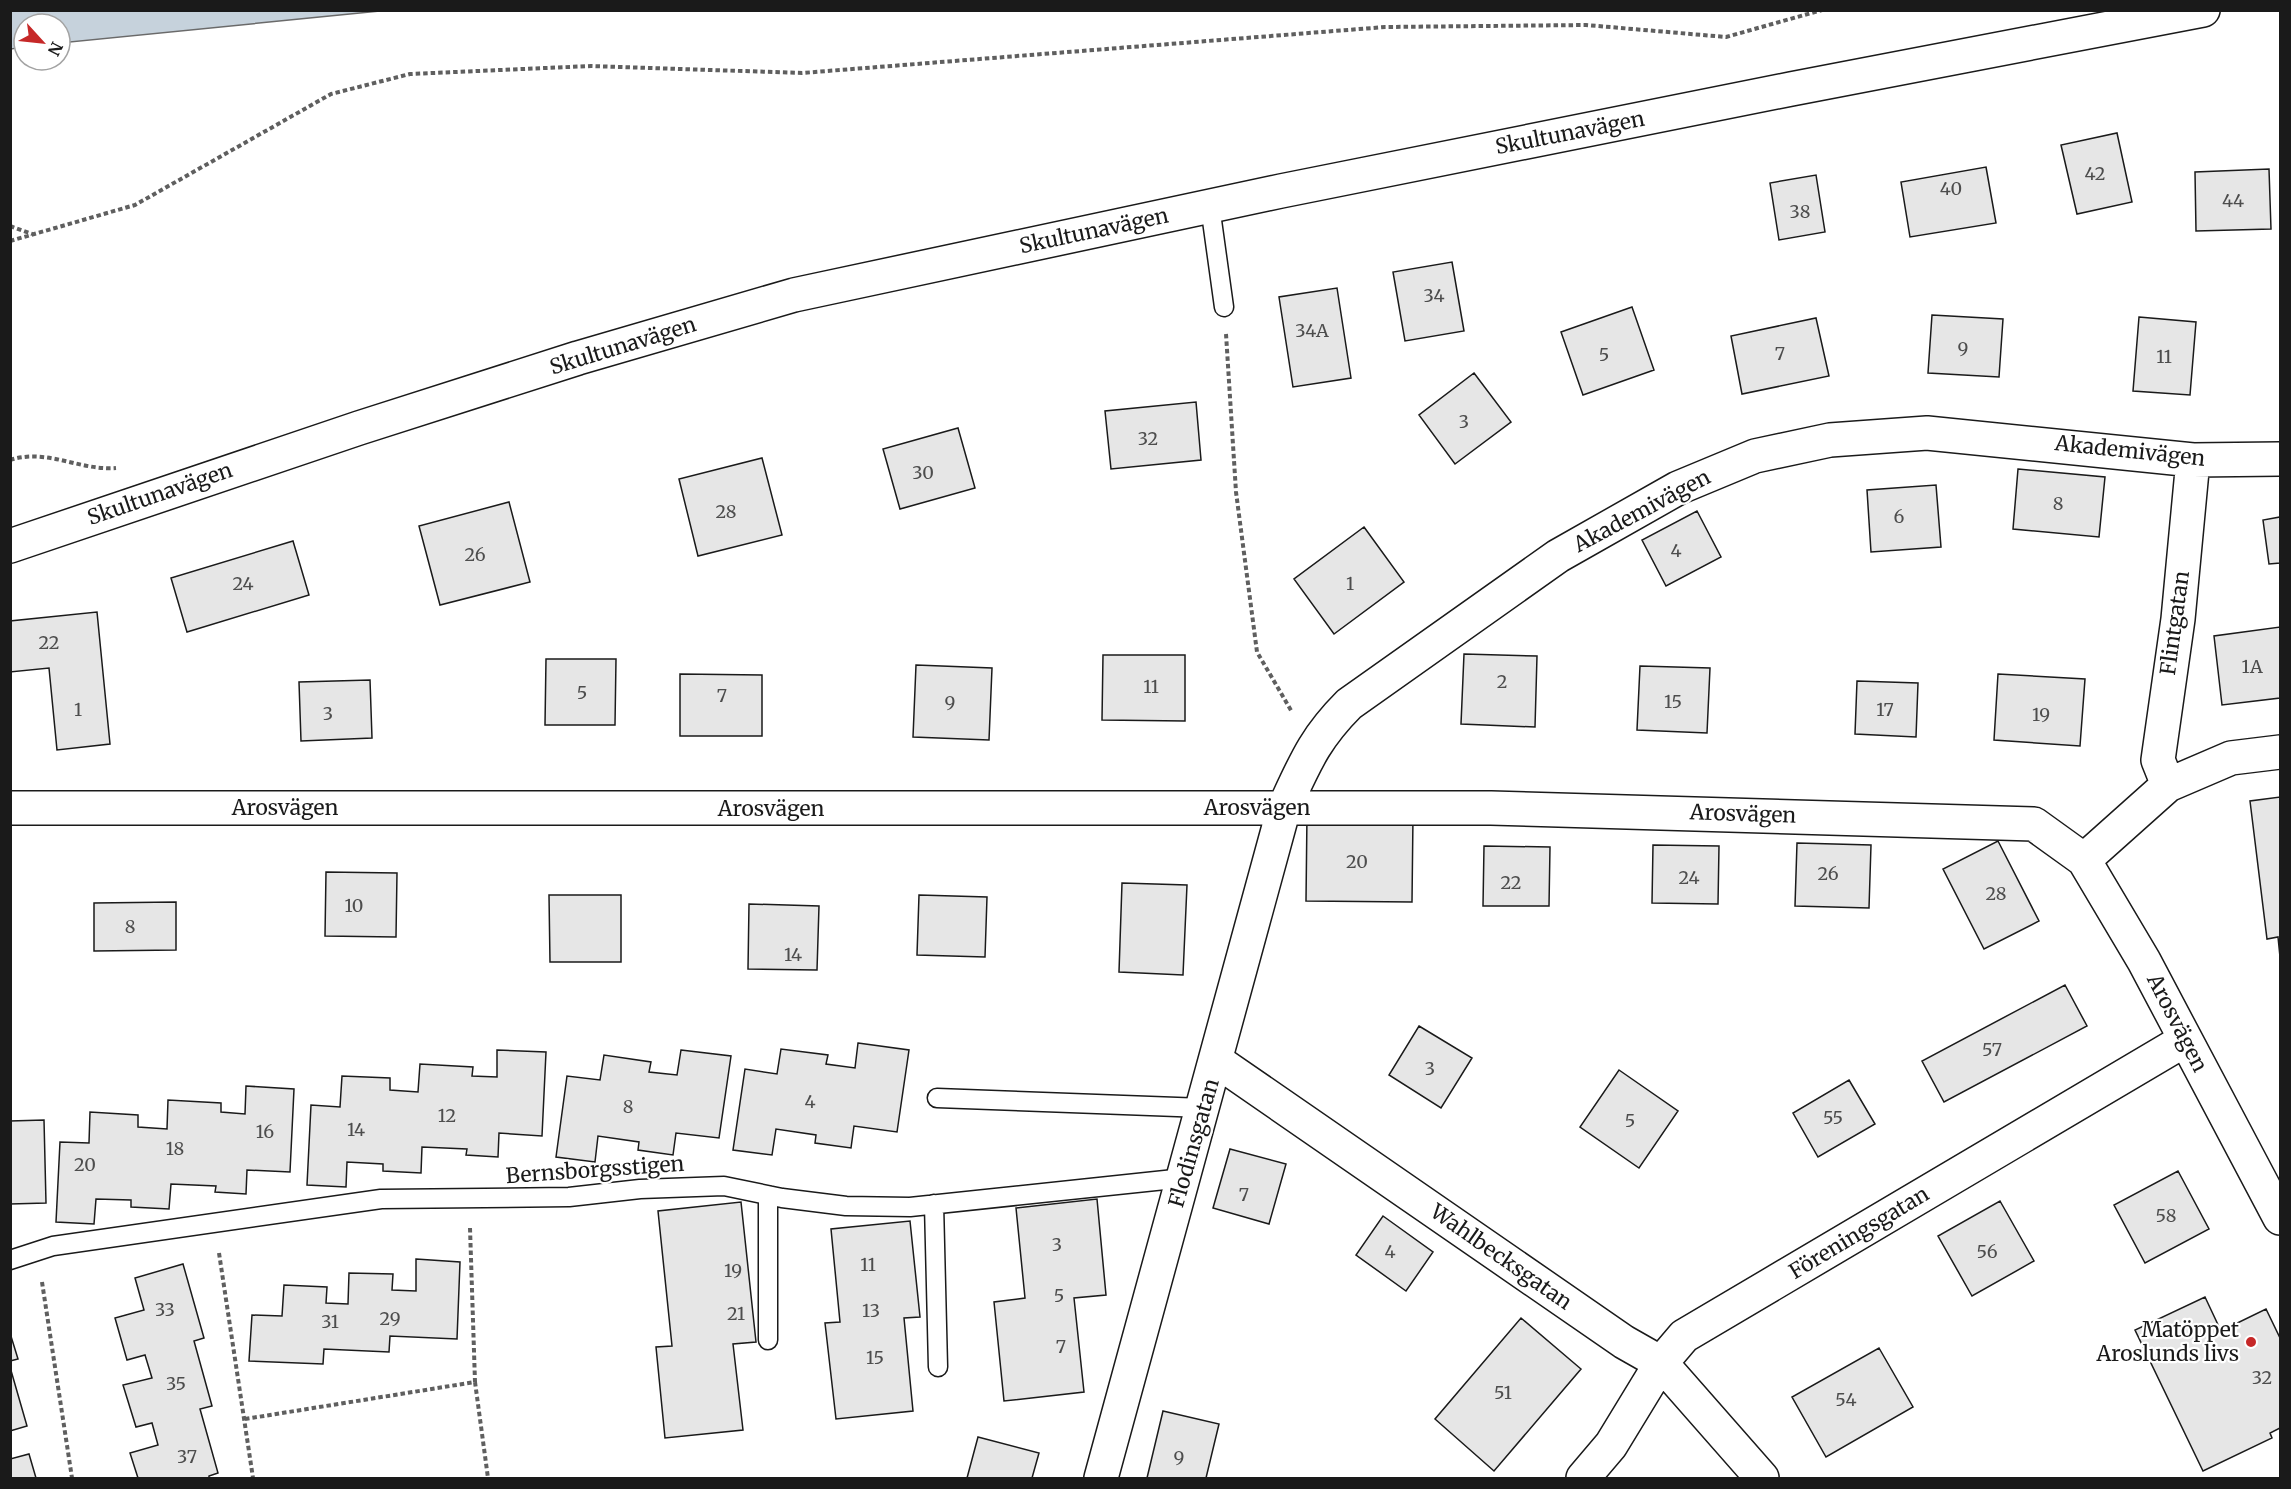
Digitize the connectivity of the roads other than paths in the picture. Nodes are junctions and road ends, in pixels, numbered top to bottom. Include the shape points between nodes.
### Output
1 (2203, 10) edge
2 (1210, 206) junction
3 (1224, 307) road end
4 (2280, 459) edge
5 (2193, 460) junction
6 (10, 546) edge
7 (2280, 752) edge
8 (2168, 784) junction
9 (10, 808) edge
10 (1284, 808) junction
11 (2084, 860) junction
12 (2185, 1040) junction
13 (1217, 1061) junction
14 (937, 1098) dead end
15 (1204, 1108) junction
16 (1184, 1178) junction
17 (768, 1195) junction
18 (934, 1204) junction
19 (2280, 1218) edge
20 (10, 1260) edge
21 (768, 1340) dead end
22 (1661, 1363) junction
23 (938, 1367) dead end
24 (1101, 1479) edge
25 (1583, 1479) edge
26 (1762, 1479) edge

1 - 2 street, Skultunavägen
2 - 3 lane
2 - 6 street, Skultunavägen via 794,295 359,428
4 - 5 street, Akademivägen
5 - 8 street, Flintgatan via 2178,619 2158,760
5 - 10 street, Akademivägen via 1927,433 1830,440 1755,456 1678,488 1558,556 1349,704 1325,729 1309,754
7 - 8 street via 2231,758
8 - 11 street
9 - 10 street, Arosvägen
10 - 11 street, Arosvägen via 1491,808 2034,824
10 - 13 street, Flodinsgatan
11 - 12 street, Arosvägen via 2144,960
12 - 19 street, Arosvägen
12 - 22 street, Föreningsgatan via 1684,1336
13 - 15 street, Flodinsgatan
13 - 22 street, Wahlbecksgatan via 1624,1342
14 - 15 lane
15 - 16 street, Flodinsgatan
16 - 18 lane, Bernsborgsstigen
16 - 24 street, Flodinsgatan
17 - 18 lane, Bernsborgsstigen via 846,1206
17 - 20 lane, Bernsborgsstigen via 724,1185 569,1197 381,1199 53,1246
17 - 21 lane
18 - 23 lane
22 - 25 street, Föreningsgatan via 1611,1445
22 - 26 street, Wahlbecksgatan

